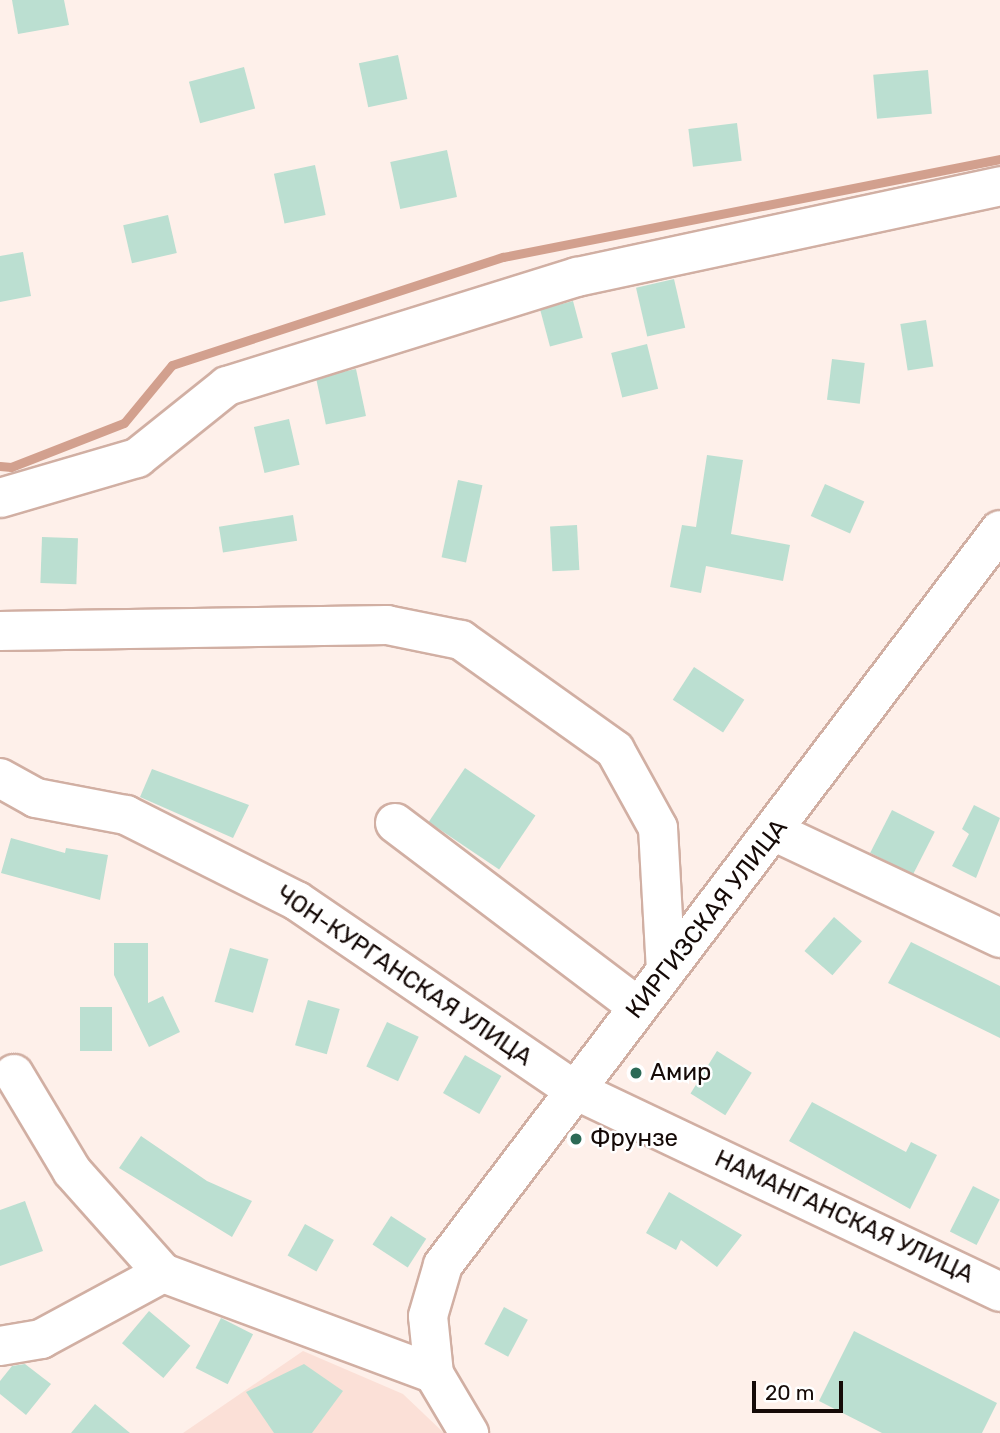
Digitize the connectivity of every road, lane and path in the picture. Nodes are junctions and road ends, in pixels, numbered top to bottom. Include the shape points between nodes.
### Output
1 (1000, 186) edge
2 (0, 498) edge
3 (993, 554) edge
4 (0, 631) edge
5 (0, 778) edge
6 (395, 824) dead end
7 (775, 832) junction
8 (1000, 938) edge
9 (666, 971) junction
10 (638, 1007) junction
11 (13, 1074) dead end
12 (573, 1089) junction
13 (163, 1273) junction
14 (1000, 1292) edge
15 (0, 1346) edge
16 (434, 1374) junction
17 (469, 1433) edge

1 - 2 street via 577,277 226,386 137,458
3 - 7 street, КИРГИЗСКАЯ УЛИЦА
4 - 9 street via 387,625 461,640 615,750 657,828
5 - 12 street, ЧОН-КУРГАНСКАЯ УЛИЦА via 36,798 127,815 297,901
6 - 10 street
7 - 8 street
7 - 9 street, КИРГИЗСКАЯ УЛИЦА
9 - 10 street, КИРГИЗСКАЯ УЛИЦА
10 - 12 street, КИРГИЗСКАЯ УЛИЦА
11 - 13 street via 72,1171
12 - 14 street, НАМАНГАНСКАЯ УЛИЦА
12 - 16 street, КИРГИЗСКАЯ УЛИЦА via 443,1265 428,1316
13 - 15 street via 41,1339
13 - 16 street
16 - 17 street

